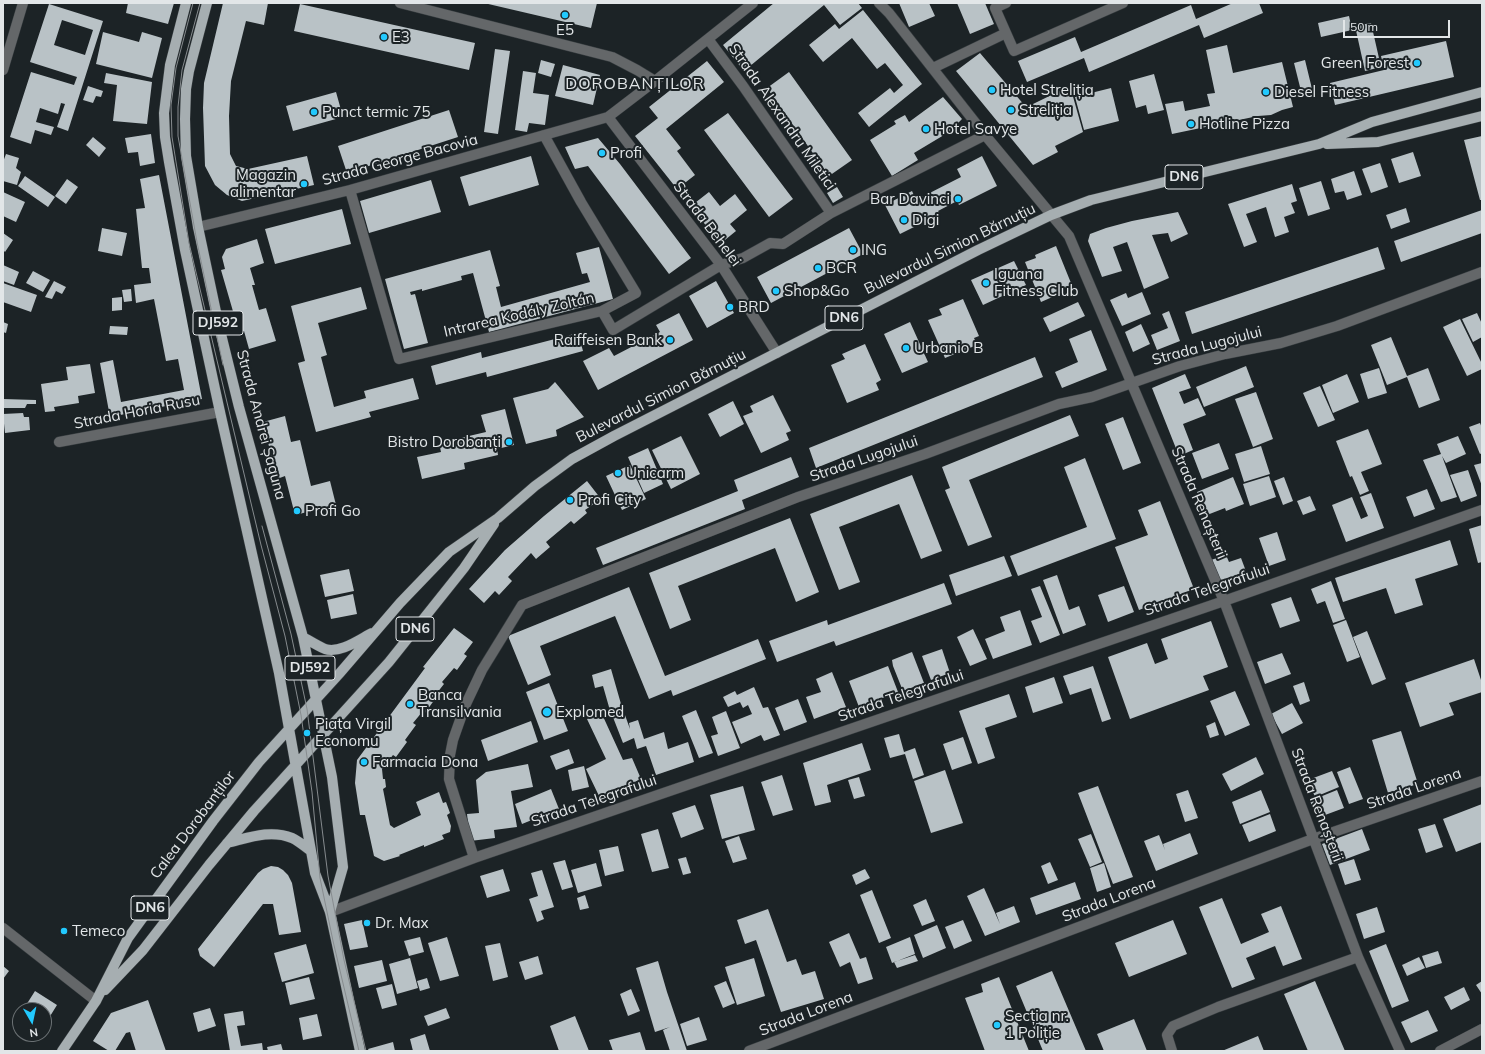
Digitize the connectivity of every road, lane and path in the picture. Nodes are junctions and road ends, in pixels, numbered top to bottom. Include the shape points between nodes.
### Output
1 (23, 3) edge
2 (186, 3) edge
3 (207, 3) edge
4 (400, 3) edge
5 (753, 3) edge
6 (879, 3) edge
7 (1006, 3) edge
8 (1123, 3) edge
9 (888, 8) edge
10 (1006, 33) junction
11 (708, 39) junction
12 (933, 68) junction
13 (3, 70) edge
14 (655, 81) junction
15 (1482, 92) edge
16 (1482, 116) edge
17 (608, 117) junction
18 (544, 135) junction
19 (984, 135) junction
20 (1319, 144) junction
21 (350, 190) junction
22 (831, 213) junction
23 (1051, 215) junction
24 (198, 227) junction
25 (721, 265) junction
26 (1482, 272) edge
27 (602, 310) junction
28 (777, 353) junction
29 (1132, 383) junction
30 (220, 412) junction
31 (59, 442) dead end
32 (1482, 510) edge
33 (498, 518) junction
34 (1224, 601) junction
35 (378, 630) junction
36 (303, 637) junction
37 (316, 699) junction
38 (289, 729) junction
39 (323, 734) junction
40 (296, 764) junction
41 (1482, 781) edge
42 (1313, 839) junction
43 (226, 843) junction
44 (311, 851) junction
45 (474, 858) junction
46 (330, 912) junction
47 (3, 928) edge
48 (1358, 957) junction
49 (96, 1000) junction
50 (1482, 1029) edge
51 (763, 1049) edge
52 (62, 1051) edge
53 (360, 1051) edge
54 (749, 1051) edge
55 (1172, 1051) edge
56 (1400, 1051) edge
57 (1440, 1051) edge

1 - 13 street
2 - 30 main road, DJ592 via 170,65 164,113 165,137 185,250
3 - 24 main road, Strada Andrei Șaguna / DJ592 via 189,71 185,106 186,156
4 - 14 street via 612,57
5 - 11 street
6 - 9 street, Strada Renașterii
7 - 10 street via 995,8
8 - 10 street via 1014,51
9 - 12 street, Strada Renașterii
10 - 12 street
11 - 14 street
11 - 22 street, Strada Alexandru Miletici
12 - 19 street, Strada Renașterii
14 - 17 street
15 - 20 main road, Bulevardul Simion Bărnuțiu / DN6 via 1372,122
16 - 20 main road, Bulevardul Simion Bărnuțiu / DN6 via 1378,142
17 - 18 street, Strada George Bacovia
17 - 25 street, Strada Behelei
18 - 21 street, Strada George Bacovia
18 - 27 street, Intrarea Kodály Zoltán via 636,293
19 - 22 street
19 - 23 street, Strada Renașterii
20 - 23 main road, Bulevardul Simion Bărnuțiu / DN6 via 1091,200
21 - 24 street, Strada George Bacovia
21 - 27 street, Intrarea Kodály Zoltán via 399,359
22 - 25 street via 783,244 770,243 743,258
23 - 28 main road, Bulevardul Simion Bărnuțiu / DN6
23 - 29 street, Strada Renașterii via 1069,236
24 - 36 main road, Strada Andrei Șaguna / DJ592 via 230,370
25 - 27 street via 613,330
25 - 28 street, Strada Behelei
26 - 29 street, Strada Lugojului via 1337,326 1281,343 1180,366
28 - 33 main road, Bulevardul Simion Bărnuțiu / DN6 via 572,460 535,486
29 - 34 street, Strada Renașterii
29 - 45 street, Strada Lugojului via 1092,397 1059,404 925,454 798,497 522,605 482,670 465,706 450,754 449,779
30 - 31 street, Strada Horia Rusu
30 - 38 main road, DJ592 via 279,673
32 - 34 street, Strada Telegrafului
33 - 35 main road, Bulevardul Simion Bărnuțiu / DN6 via 449,552
33 - 39 main road, Bulevardul Simion Bărnuțiu / DN6 via 464,568 389,662
34 - 42 street, Strada Renașterii
34 - 45 street, Strada Telegrafului
35 - 36 main road via 343,647 330,650
35 - 37 main road, Bulevardul Simion Bărnuțiu / DN6
36 - 37 main road, Strada Andrei Șaguna / DJ592
37 - 38 main road, Calea Dorobanților / DN6
37 - 39 main road, Strada Andrei Șaguna
38 - 40 main road
38 - 49 main road, Calea Dorobanților / DN6 via 259,762 213,821 128,938
39 - 40 main road, Bulevardul Simion Bărnuțiu / DN6
39 - 46 main road, Strada Andrei Șaguna via 334,789 343,867
40 - 43 main road, Calea Dorobanților / DN6
40 - 44 main road
41 - 42 street, Strada Lorena
42 - 48 street, Strada Renașterii
42 - 51 street, Strada Lorena
43 - 44 main road via 263,834 274,834 293,838
43 - 49 main road, Calea Dorobanților / DN6 via 143,950
44 - 46 main road via 315,873
45 - 46 street, Strada Telegrafului
46 - 53 main road
47 - 49 street
48 - 55 street via 1172,1026 1167,1036
48 - 56 street, Strada Renașterii
49 - 52 main road, Calea Dorobanților / DN6
50 - 57 street
51 - 54 street, Strada Lorena

